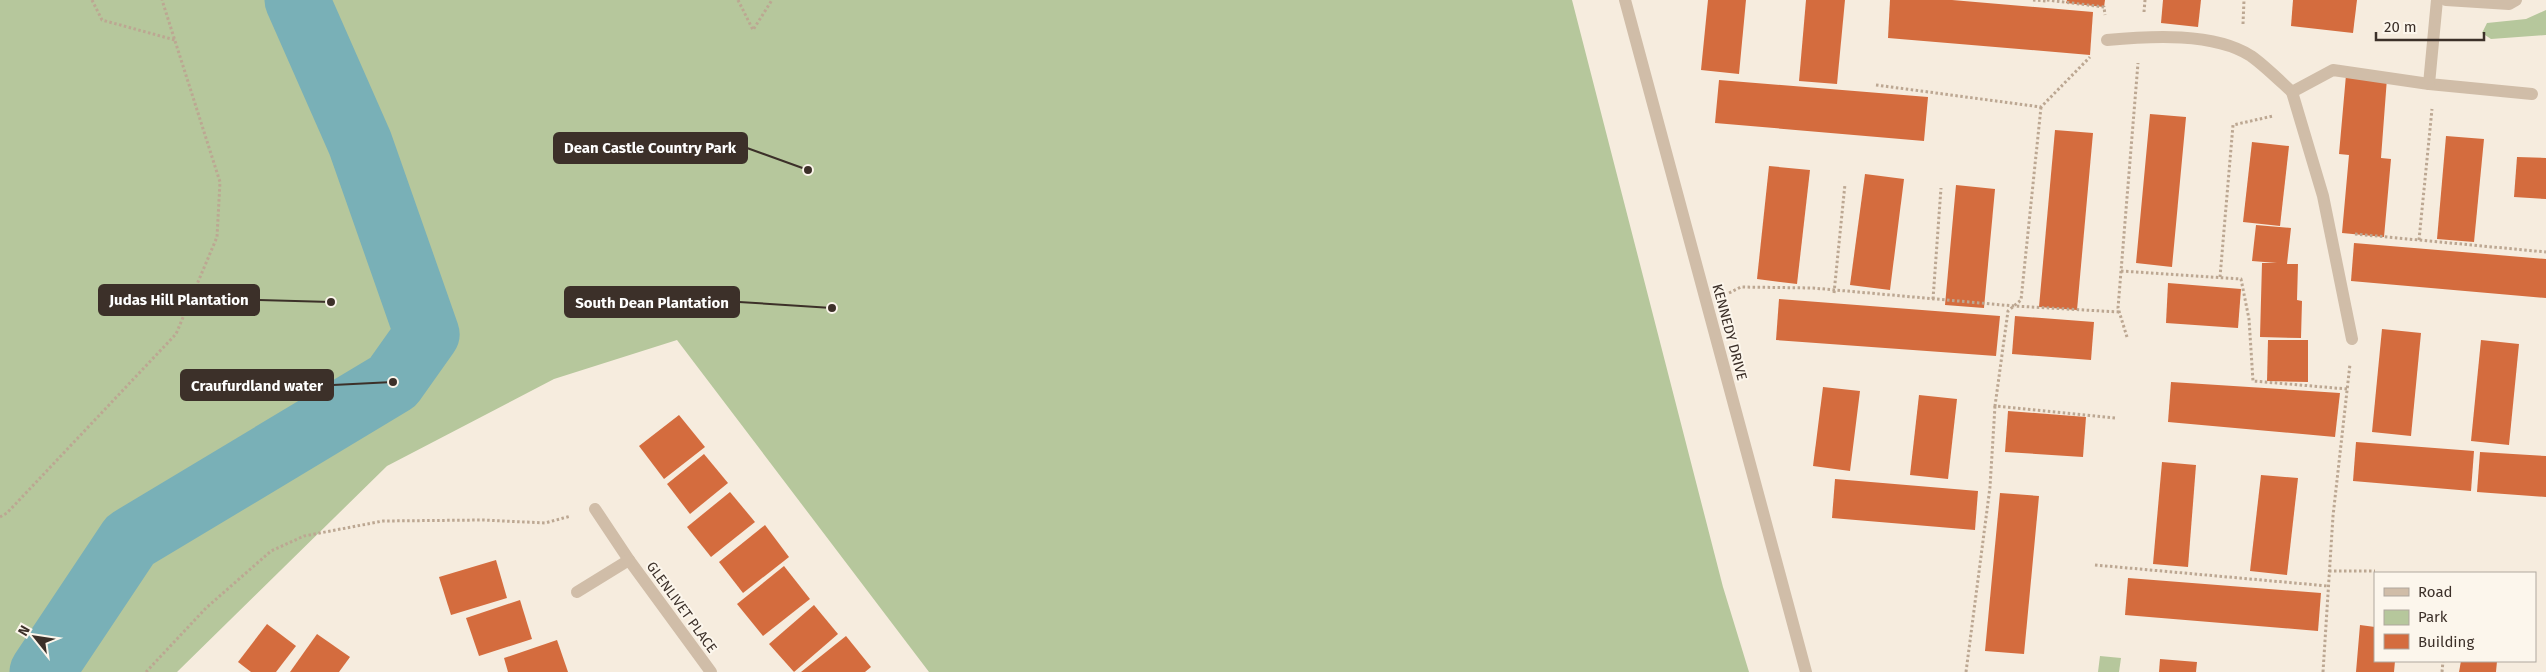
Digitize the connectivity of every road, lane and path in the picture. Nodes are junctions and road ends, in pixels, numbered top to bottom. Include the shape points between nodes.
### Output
1 (92, 0) edge
2 (162, 0) edge
3 (738, 0) edge
4 (772, 0) edge
5 (1625, 0) edge
6 (2033, 0) edge
7 (2437, 0) edge
8 (2446, 0) edge
9 (2516, 0) edge
10 (2047, 1) edge
11 (2141, 37) junction
12 (176, 40) junction
13 (2108, 40) junction
14 (2429, 84) junction
15 (1876, 85) dead end
16 (2292, 92) junction
17 (2532, 94) dead end
18 (2041, 107) junction
19 (2297, 110) junction
20 (1845, 184) dead end
21 (1940, 188) dead end
22 (2330, 232) junction
23 (2419, 240) junction
24 (2546, 252) edge
25 (2121, 271) junction
26 (2220, 278) junction
27 (1834, 293) dead end
28 (1933, 299) junction
29 (1706, 302) junction
30 (2014, 306) junction
31 (2119, 312) junction
32 (2127, 337) dead end
33 (2352, 339) joint
34 (2347, 389) junction
35 (1995, 406) junction
36 (2116, 418) dead end
37 (595, 509) joint
38 (0, 517) edge
39 (629, 560) junction
40 (2095, 565) dead end
41 (2329, 571) junction
42 (2374, 571) dead end
43 (2328, 586) junction
44 (577, 592) dead end
45 (146, 672) edge
46 (711, 672) edge
47 (1806, 672) edge
48 (1966, 672) edge
49 (2322, 672) edge

1 - 12 path via 102,20
2 - 12 path
3 - 4 path via 753,30
5 - 29 street, KENNEDY DRIVE
6 - 10 path
7 - 14 street
8 - 9 street via 2509,4
10 - 13 path via 2104,7
11 - 13 street
11 - 16 street via 2208,40 2250,56
11 - 25 path
12 - 38 path via 220,182 217,238 176,334
13 - 18 path
14 - 16 street via 2333,70
14 - 17 street
14 - 23 path via 2433,102
15 - 18 path
16 - 19 street
18 - 30 path via 2021,300
19 - 22 street via 2323,196
19 - 26 path via 2233,125
20 - 27 path
21 - 28 path
22 - 23 path
22 - 33 street
23 - 24 path
25 - 26 path
25 - 31 path
26 - 34 path via 2241,279 2250,319 2253,381
28 - 29 path via 1813,288 1741,288
28 - 30 path
29 - 47 street, KENNEDY DRIVE
30 - 31 path
30 - 35 path via 2008,311
31 - 32 path
33 - 34 path
34 - 41 path
35 - 36 path
35 - 48 path via 1990,487
37 - 39 street, GLENLIVET PLACE
37 - 45 path via 545,523 383,521 304,536 271,551 206,608
39 - 44 street, GLENLIVET PLACE
39 - 46 street, GLENLIVET PLACE
40 - 43 path
41 - 42 path
41 - 43 path
43 - 49 path

